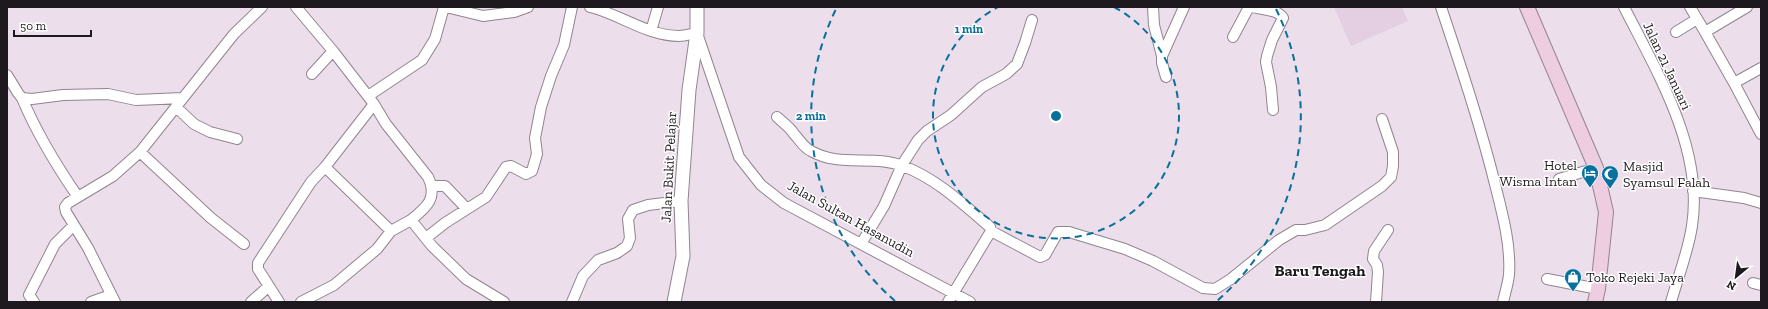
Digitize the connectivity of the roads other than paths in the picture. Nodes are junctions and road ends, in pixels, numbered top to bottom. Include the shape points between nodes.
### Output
1 (262, 7) edge
2 (296, 7) edge
3 (445, 7) edge
4 (528, 7) edge
5 (572, 7) edge
6 (590, 7) edge
7 (658, 7) edge
8 (697, 7) edge
9 (1153, 7) edge
10 (1184, 7) edge
11 (1250, 7) edge
12 (1441, 7) edge
13 (1527, 7) edge
14 (1624, 7) edge
15 (1690, 7) edge
16 (1747, 7) edge
17 (604, 8) edge
18 (1697, 19) junction
19 (1032, 20) dead end
20 (651, 31) junction
21 (1676, 32) dead end
22 (1704, 32) junction
23 (697, 33) junction
24 (1234, 37) dead end
25 (333, 51) junction
26 (1162, 56) junction
27 (1761, 68) edge
28 (7, 74) edge
29 (312, 74) dead end
30 (1166, 77) dead end
31 (1734, 83) junction
32 (22, 98) junction
33 (183, 98) junction
34 (371, 100) junction
35 (176, 106) junction
36 (1273, 110) dead end
37 (776, 117) dead end
38 (1382, 119) dead end
39 (1758, 120) edge
40 (1761, 134) edge
41 (237, 139) dead end
42 (140, 152) junction
43 (902, 165) junction
44 (325, 167) junction
45 (1596, 168) junction
46 (1560, 179) dead end
47 (432, 186) junction
48 (1693, 191) junction
49 (78, 197) junction
50 (682, 201) junction
51 (1761, 203) edge
52 (467, 209) junction
53 (411, 220) junction
54 (74, 225) junction
55 (1388, 230) dead end
56 (391, 231) junction
57 (991, 232) junction
58 (426, 238) junction
59 (244, 244) dead end
60 (861, 244) junction
61 (1547, 279) dead end
62 (268, 286) junction
63 (1597, 296) edge
64 (950, 297) edge
65 (113, 299) edge
66 (34, 302) edge
67 (91, 302) edge
68 (251, 302) edge
69 (279, 302) edge
70 (301, 302) edge
71 (504, 302) edge
72 (572, 302) edge
73 (674, 302) edge
74 (970, 302) edge
75 (1376, 302) edge
76 (1503, 302) edge
77 (1670, 302) edge

1 - 33 street via 234,34
2 - 25 street
3 - 4 street via 483,16 514,12
3 - 34 street via 430,50 422,60
5 - 52 street via 564,45 545,91 540,112 535,138 537,154 534,167 526,174 511,166 506,167 486,197
6 - 17 street
7 - 20 street
8 - 23 street, Jalan Sultan Hasanudin
9 - 26 street via 1154,25
10 - 26 street
11 - 24 street
11 - 36 street via 1272,11 1283,18 1267,56
12 - 76 street via 1468,89 1501,207 1508,241 1509,275
13 - 45 main road
14 - 48 street, Jalan 21 Januari via 1673,105 1688,157
15 - 18 street
16 - 22 street
17 - 20 street
18 - 21 street
18 - 22 street
19 - 43 street via 1016,64 1006,74 982,87 951,115 926,131
20 - 23 street via 678,36
22 - 31 street
23 - 50 street, Jalan Bukit Pelajar via 689,90
23 - 60 street, Jalan Sultan Hasanudin via 739,157 749,170 761,185 784,203
25 - 29 street
25 - 34 street
26 - 30 street
27 - 31 street
28 - 32 street
31 - 39 street
32 - 33 street via 108,94 136,100
32 - 49 street via 54,163
33 - 35 street
34 - 44 street
34 - 47 street
35 - 41 street via 194,124 210,132
35 - 42 street
37 - 43 street via 803,145 825,158
38 - 57 street via 1393,152 1393,166 1386,182 1325,225 1296,230 1280,240 1215,289 1203,288 1125,249 1069,232 1058,232 1045,255 1040,257
39 - 40 street
42 - 49 street via 113,176
42 - 59 street via 211,218
43 - 57 street via 939,185 990,227
43 - 60 street via 884,206
44 - 56 street
44 - 62 street via 311,182 260,257 258,269
45 - 46 street
45 - 63 main road via 1606,212
47 - 52 street via 445,186
47 - 53 street via 433,196 424,210
48 - 51 street
48 - 77 street, Jalan 21 Januari via 1691,230
49 - 54 street via 65,207
50 - 72 street via 648,205 633,210 628,219 630,238 627,246 598,260 583,276
50 - 73 street, Jalan Bukit Pelajar via 683,256
52 - 58 street via 445,222
53 - 56 street
53 - 58 street
54 - 65 street
54 - 66 street via 55,244 33,286 29,295
55 - 75 street via 1374,252 1373,259 1378,272
56 - 70 street via 377,249 334,285
57 - 64 street
58 - 71 street via 466,279
60 - 64 street, Jalan Sultan Hasanudin
61 - 63 street
62 - 68 street
62 - 69 street
64 - 74 street, Jalan Sultan Hasanudin
65 - 67 street

